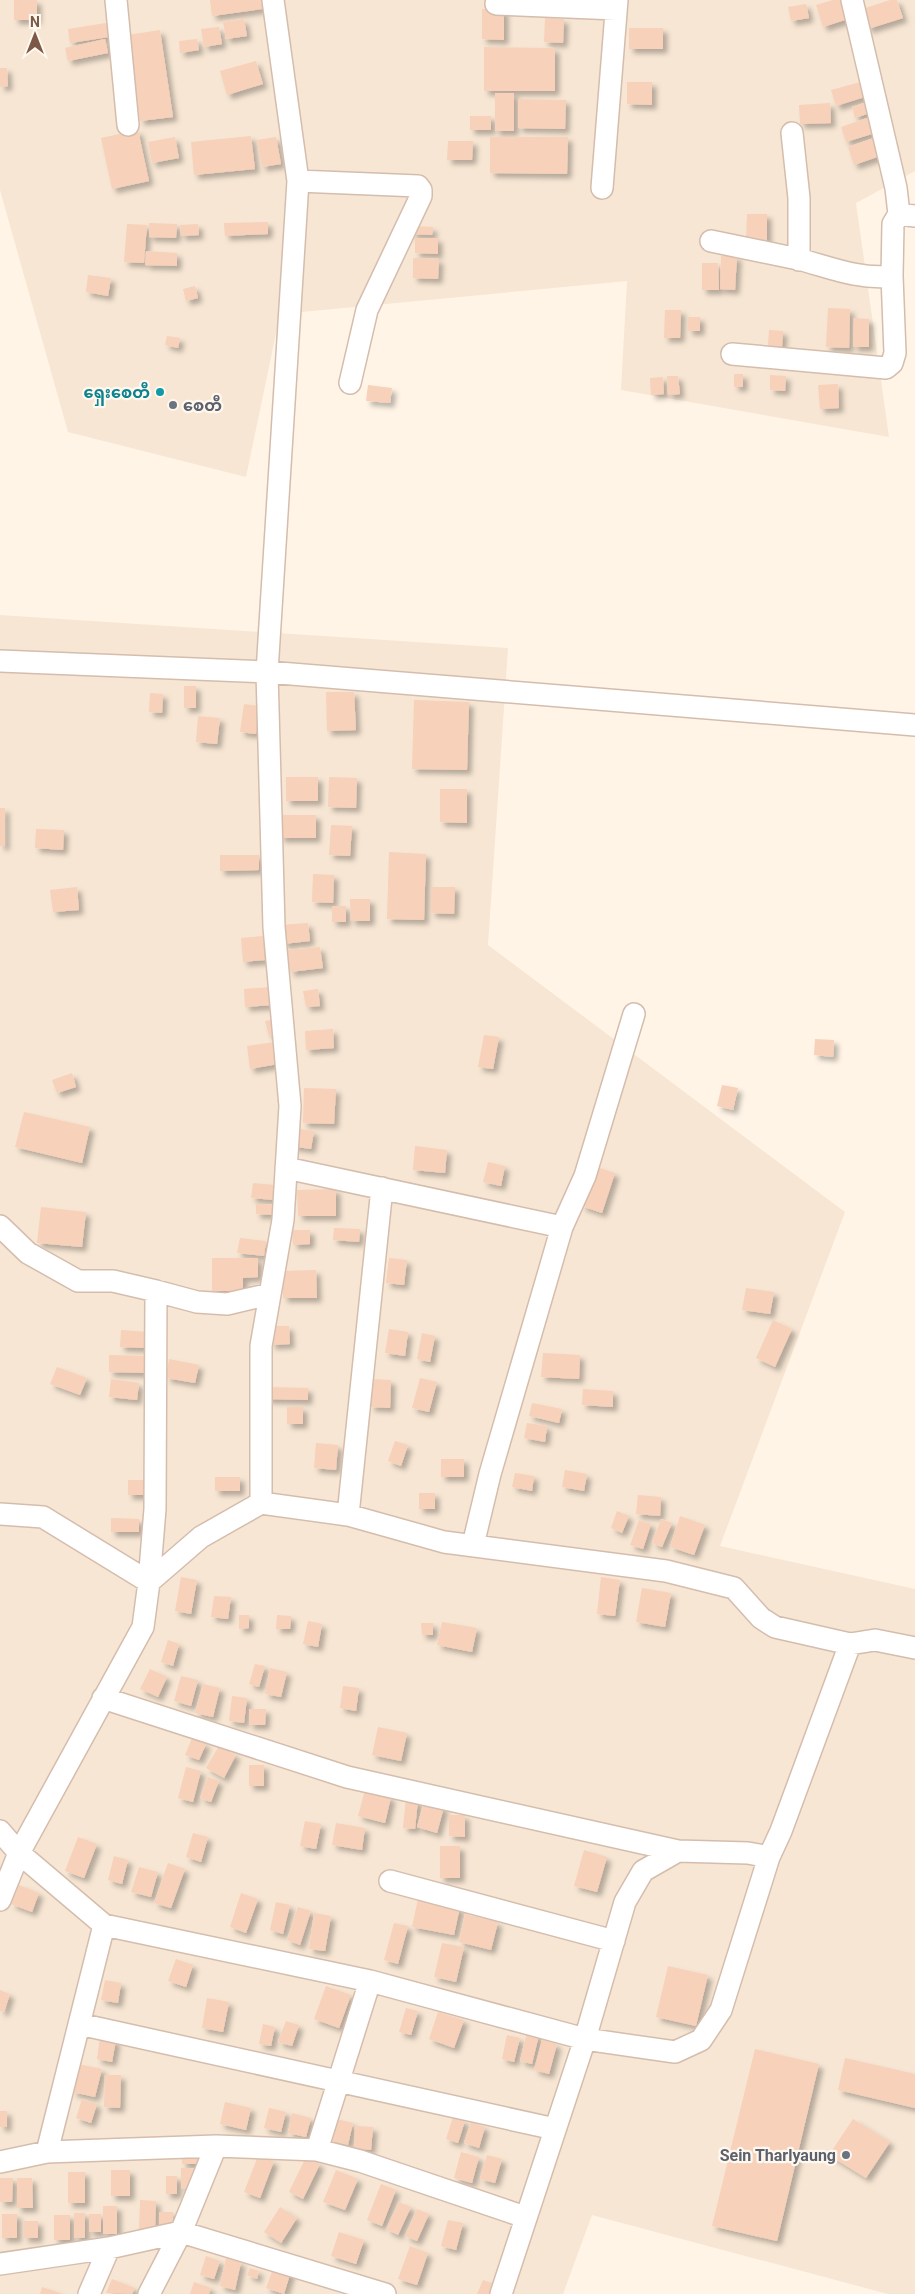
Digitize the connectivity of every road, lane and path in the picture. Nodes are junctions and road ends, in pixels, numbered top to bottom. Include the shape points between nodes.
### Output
1 (116, 0) edge
2 (273, 0) edge
3 (852, 0) edge
4 (496, 4) dead end
5 (616, 5) edge
6 (128, 125) dead end
7 (792, 133) dead end
8 (298, 181) junction
9 (602, 188) dead end
10 (907, 215) edge
11 (711, 241) dead end
12 (799, 260) junction
13 (892, 276) junction
14 (732, 354) dead end
15 (350, 383) dead end
16 (0, 661) edge
17 (267, 672) junction
18 (915, 725) edge
19 (634, 1014) dead end
20 (286, 1168) junction
21 (382, 1188) junction
22 (0, 1226) edge
23 (562, 1227) junction
24 (156, 1291) junction
25 (270, 1294) junction
26 (261, 1503) junction
27 (0, 1514) edge
28 (348, 1515) junction
29 (473, 1545) junction
30 (149, 1582) junction
31 (850, 1644) junction
32 (915, 1648) edge
33 (104, 1698) junction
34 (0, 1831) edge
35 (678, 1851) junction
36 (19, 1852) junction
37 (769, 1857) junction
38 (390, 1881) dead end
39 (0, 1900) edge
40 (104, 1925) junction
41 (614, 1941) junction
42 (370, 1981) junction
43 (79, 2024) junction
44 (585, 2039) junction
45 (339, 2080) junction
46 (555, 2129) junction
47 (216, 2146) junction
48 (317, 2150) junction
49 (47, 2152) junction
50 (0, 2162) edge
51 (525, 2217) junction
52 (181, 2232) junction
53 (109, 2248) junction
54 (0, 2264) edge
55 (89, 2294) edge
56 (149, 2294) edge
57 (385, 2294) edge
58 (501, 2294) edge

1 - 6 street
2 - 8 street
3 - 10 street via 896,188
4 - 5 street
5 - 9 street
7 - 12 street via 799,198
8 - 15 street via 418,186 422,190 366,310
8 - 17 street
10 - 13 street via 893,224
11 - 12 street
12 - 13 street via 859,276
13 - 14 street via 895,353 892,363 886,368
16 - 17 street
17 - 18 street
17 - 20 street via 274,927 290,1106
19 - 23 street via 585,1176
20 - 21 street
20 - 25 street via 283,1220
21 - 23 street
21 - 28 street
22 - 24 street via 28,1253 78,1281 113,1281
23 - 29 street via 490,1474
24 - 25 street via 197,1302 227,1304
24 - 30 street via 155,1509
25 - 26 street via 261,1346
26 - 28 street
26 - 30 street via 201,1537
27 - 30 street via 43,1517
28 - 29 street via 444,1542
29 - 31 street via 666,1571 734,1588 761,1618 775,1627
30 - 33 street via 143,1627
31 - 32 street via 875,1640
31 - 37 street via 782,1831
33 - 35 street via 347,1777
33 - 36 street
34 - 36 street
35 - 37 street via 748,1852
35 - 41 street via 643,1871 625,1902
36 - 39 street
36 - 40 street
37 - 44 street via 721,2010 701,2040 676,2052
38 - 41 street
40 - 42 street
40 - 43 street
41 - 44 street
42 - 44 street
42 - 45 street
43 - 45 street
43 - 49 street
44 - 46 street
45 - 46 street
45 - 48 street
46 - 51 street
47 - 48 street
47 - 49 street
47 - 52 street
48 - 51 street via 360,2161
49 - 50 street
51 - 58 street
52 - 53 street
52 - 56 street
52 - 57 street
53 - 54 street
53 - 55 street

